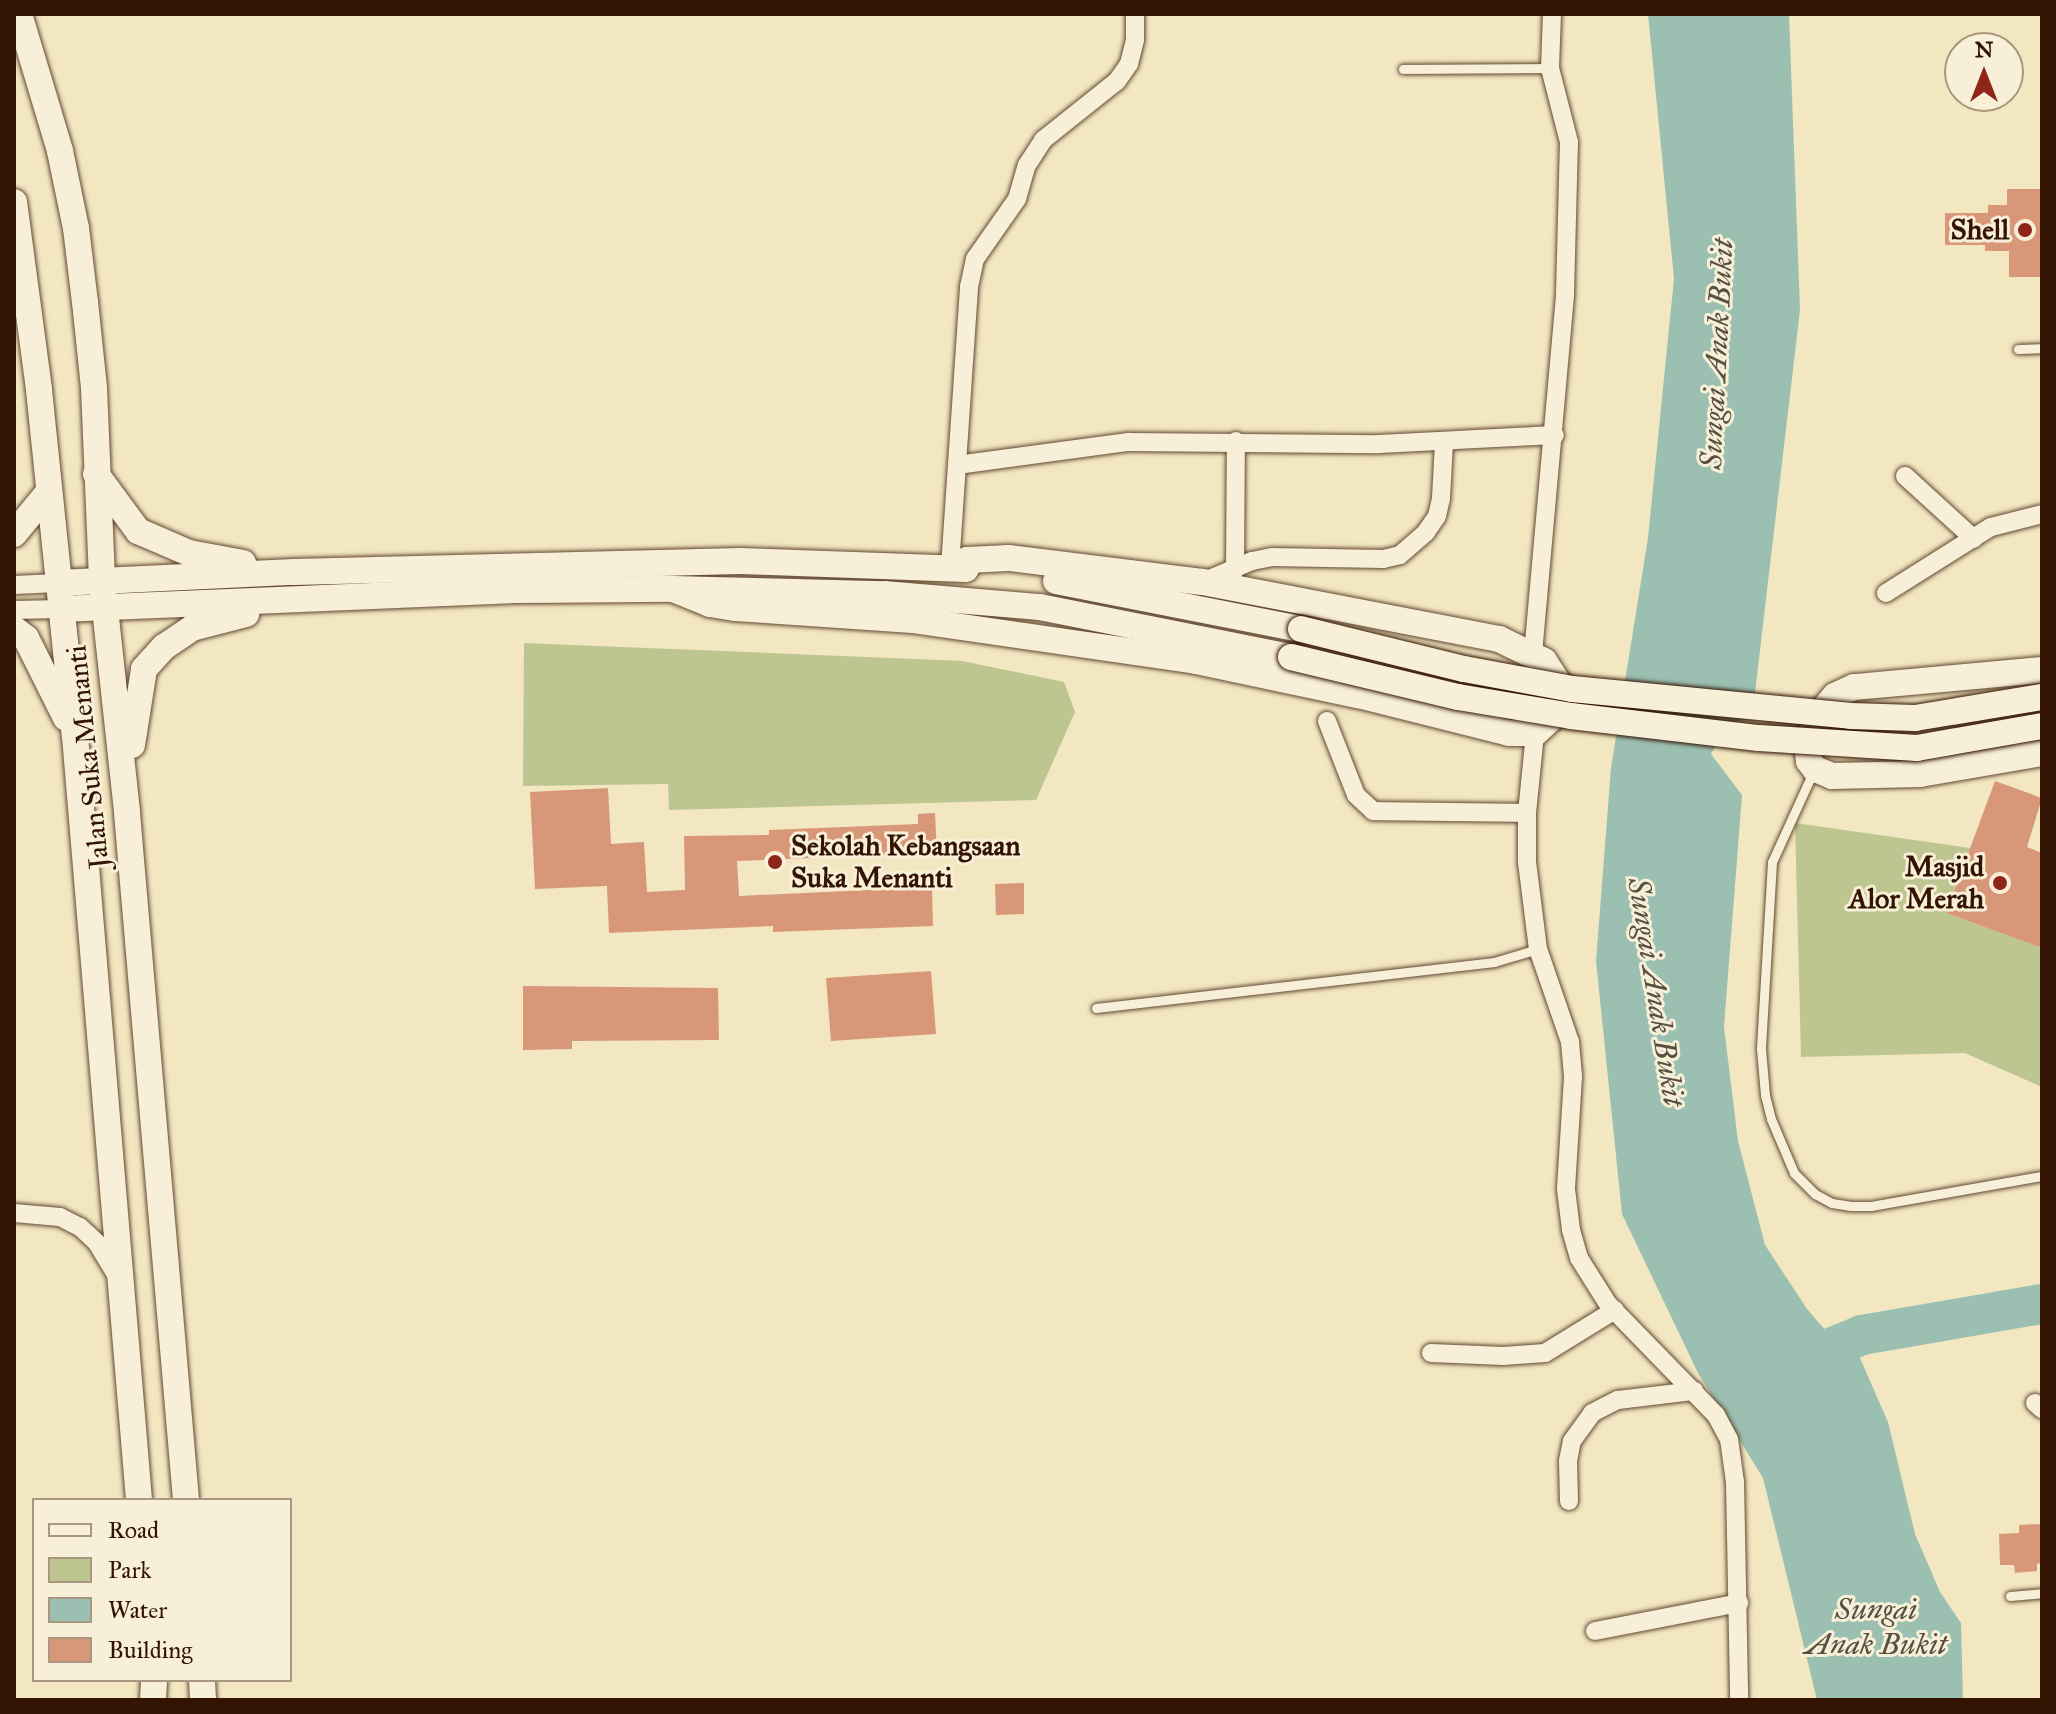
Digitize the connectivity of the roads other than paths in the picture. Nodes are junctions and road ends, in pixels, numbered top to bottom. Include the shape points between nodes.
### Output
1 (19, 14) edge
2 (1135, 14) edge
3 (1552, 14) edge
4 (1550, 68) junction
5 (1403, 69) dead end
6 (14, 202) edge
7 (2042, 348) edge
8 (2018, 349) dead end
9 (1555, 435) junction
10 (1236, 441) junction
11 (1444, 442) junction
12 (957, 465) junction
13 (96, 474) junction
14 (1905, 476) dead end
15 (47, 494) junction
16 (2042, 514) edge
17 (14, 534) edge
18 (1974, 539) junction
19 (950, 567) junction
20 (1235, 570) junction
21 (294, 572) junction
22 (102, 581) junction
23 (1202, 582) junction
24 (14, 585) edge
25 (673, 589) junction
26 (1886, 593) dead end
27 (59, 596) junction
28 (296, 602) junction
29 (105, 608) junction
30 (14, 610) edge
31 (14, 629) edge
32 (1533, 654) junction
33 (2042, 670) edge
34 (2042, 697) edge
35 (1327, 721) dead end
36 (2042, 726) edge
37 (1535, 733) junction
38 (75, 736) junction
39 (2042, 753) edge
40 (1815, 769) junction
41 (127, 813) junction
42 (1527, 813) junction
43 (1538, 949) junction
44 (1096, 1008) dead end
45 (2042, 1176) edge
46 (14, 1213) edge
47 (120, 1282) junction
48 (1615, 1310) junction
49 (1431, 1353) dead end
50 (1694, 1391) junction
51 (139, 1498) edge
52 (186, 1498) edge
53 (1569, 1501) dead end
54 (2042, 1593) edge
55 (2010, 1596) dead end
56 (1739, 1603) junction
57 (1595, 1631) dead end
58 (1739, 1700) edge

1 - 13 street, Jalan Suka Menanti via 60,151 76,228 94,388
2 - 12 street via 1129,64 1117,81 1043,140 1027,165 1017,199 975,259
3 - 4 street
4 - 5 lane
4 - 9 street via 1569,142
6 - 15 street, Jalan Suka Menanti
7 - 8 lane
9 - 11 street
9 - 32 street
10 - 11 street
10 - 12 street via 1097,444
10 - 20 street
11 - 20 street via 1437,516 1411,549 1383,559 1272,557
12 - 19 street
13 - 21 street via 138,531 153,539 189,553
13 - 22 street, Jalan Suka Menanti
14 - 18 street
15 - 17 street
15 - 27 street, Jalan Suka Menanti
16 - 18 street via 2008,521
18 - 26 street
19 - 21 street via 740,561
19 - 23 street via 967,560 1008,558
19 - 34 street, bridge via 1092,587 1572,689 1915,718
20 - 23 street
21 - 22 street
22 - 27 street
22 - 29 street, Jalan Suka Menanti
23 - 32 street via 1499,639
24 - 27 street
25 - 28 street via 511,590
25 - 36 street, bridge via 978,599 1196,636 1458,697 1759,738 1917,748
25 - 37 street via 736,608 913,620 1125,649 1358,695 1509,733
27 - 29 street
27 - 30 street
27 - 38 street, Jalan Suka Menanti
28 - 29 street
28 - 41 street via 192,628 144,669 135,711
29 - 41 street, Jalan Suka Menanti
31 - 38 street via 26,638
32 - 37 street via 1552,670 1559,693 1553,717
33 - 40 street via 1854,687 1835,696 1811,729 1809,761
35 - 42 street via 1356,795 1373,811
37 - 42 street
38 - 47 street, Jalan Suka Menanti
39 - 40 street via 1920,774 1832,776
40 - 45 lane via 1775,848 1768,911 1763,1077 1771,1119 1794,1173 1815,1194 1851,1206
41 - 52 street, Jalan Suka Menanti
42 - 43 street
43 - 44 lane via 1494,962
43 - 48 street via 1570,1042 1566,1189 1571,1230 1579,1258
46 - 47 street via 60,1217 80,1227 97,1243
47 - 51 street, Jalan Suka Menanti
48 - 49 street via 1545,1353
48 - 50 street
50 - 53 street via 1618,1400 1592,1413 1572,1441
50 - 56 street via 1716,1415 1734,1460
54 - 55 lane
56 - 57 street
56 - 58 street

